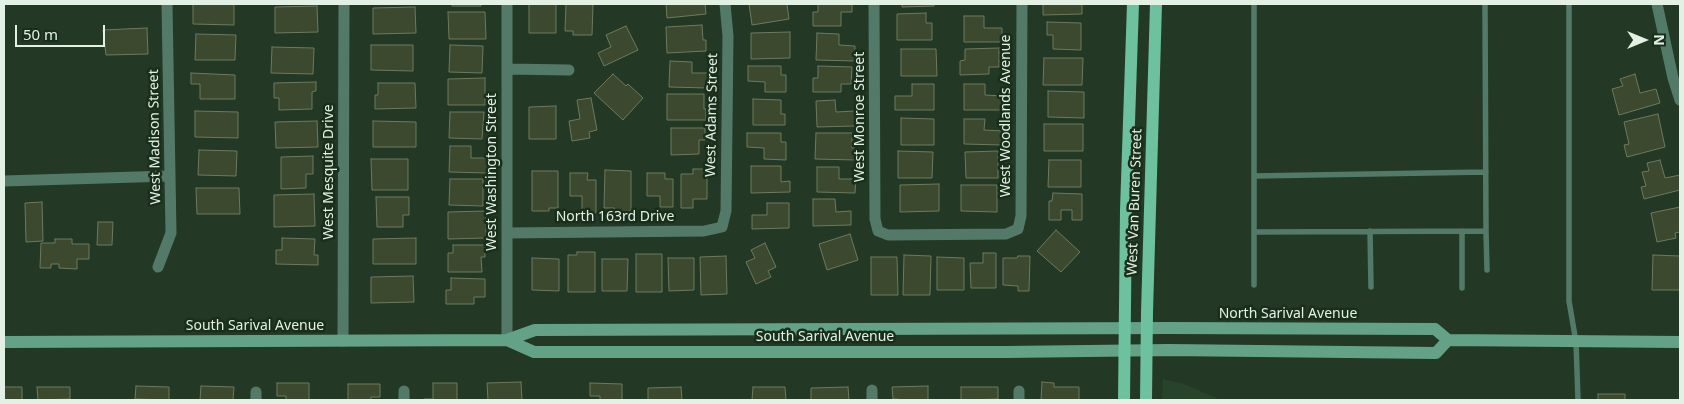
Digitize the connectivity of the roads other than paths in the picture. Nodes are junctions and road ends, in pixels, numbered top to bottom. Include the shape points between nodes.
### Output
1 (167, 4) edge
2 (344, 4) edge
3 (507, 4) edge
4 (725, 4) edge
5 (874, 4) edge
6 (1022, 4) edge
7 (1133, 4) edge
8 (1156, 4) edge
9 (1254, 4) edge
10 (1484, 4) edge
11 (1568, 4) edge
12 (1657, 4) edge
13 (507, 69) junction
14 (569, 70) dead end
15 (1680, 100) edge
16 (1486, 172) junction
17 (170, 176) junction
18 (1254, 176) junction
19 (4, 181) edge
20 (722, 227) joint
21 (1018, 229) joint
22 (1370, 231) junction
23 (1462, 231) junction
24 (1486, 231) junction
25 (1254, 232) junction
26 (507, 233) junction
27 (158, 268) dead end
28 (1487, 270) dead end
29 (1254, 285) dead end
30 (1371, 287) dead end
31 (1462, 288) dead end
32 (1124, 329) junction
33 (1146, 329) junction
34 (507, 340) junction
35 (1448, 340) junction
36 (344, 341) junction
37 (4, 342) edge
38 (1576, 342) junction
39 (1680, 342) edge
40 (1124, 351) junction
41 (1146, 351) junction
42 (1124, 400) edge
43 (1146, 400) edge
44 (1578, 400) edge

1 - 17 street, West Madison Street
2 - 36 street, West Mesquite Drive
3 - 13 street, West Washington Street
4 - 20 street, West Adams Street via 728,36 726,211
5 - 21 street, West Monroe Street via 875,219 878,231 888,234 1006,234
6 - 21 street, West Woodlands Avenue via 1021,216
7 - 32 main road, West Van Buren Street
8 - 33 main road, West Van Buren Street
9 - 18 lane
10 - 16 lane
11 - 38 lane via 1570,301
12 - 15 street
13 - 14 street
13 - 26 street, West Washington Street
16 - 18 lane
16 - 24 lane
17 - 19 street
17 - 27 street, West Madison Street via 172,233
18 - 25 lane
20 - 26 street, North 163rd Drive via 704,231
22 - 23 lane
22 - 25 lane
22 - 30 lane
23 - 24 lane
23 - 31 lane
24 - 28 lane
25 - 29 lane
26 - 34 street, West Washington Street
32 - 33 main road, North Sarival Avenue
32 - 34 main road, South Sarival Avenue via 534,330
32 - 40 main road, West Van Buren Street
33 - 35 main road, North Sarival Avenue via 1435,329
33 - 41 main road, West Van Buren Street
34 - 36 main road, South Sarival Avenue
34 - 40 main road, South Sarival Avenue via 534,352
35 - 38 main road, North Sarival Avenue
35 - 41 main road via 1436,353
36 - 37 main road, South Sarival Avenue
38 - 39 main road, North Sarival Avenue
38 - 44 lane
40 - 41 main road, South Sarival Avenue
40 - 42 main road, West Van Buren Street
41 - 43 main road, West Van Buren Street

